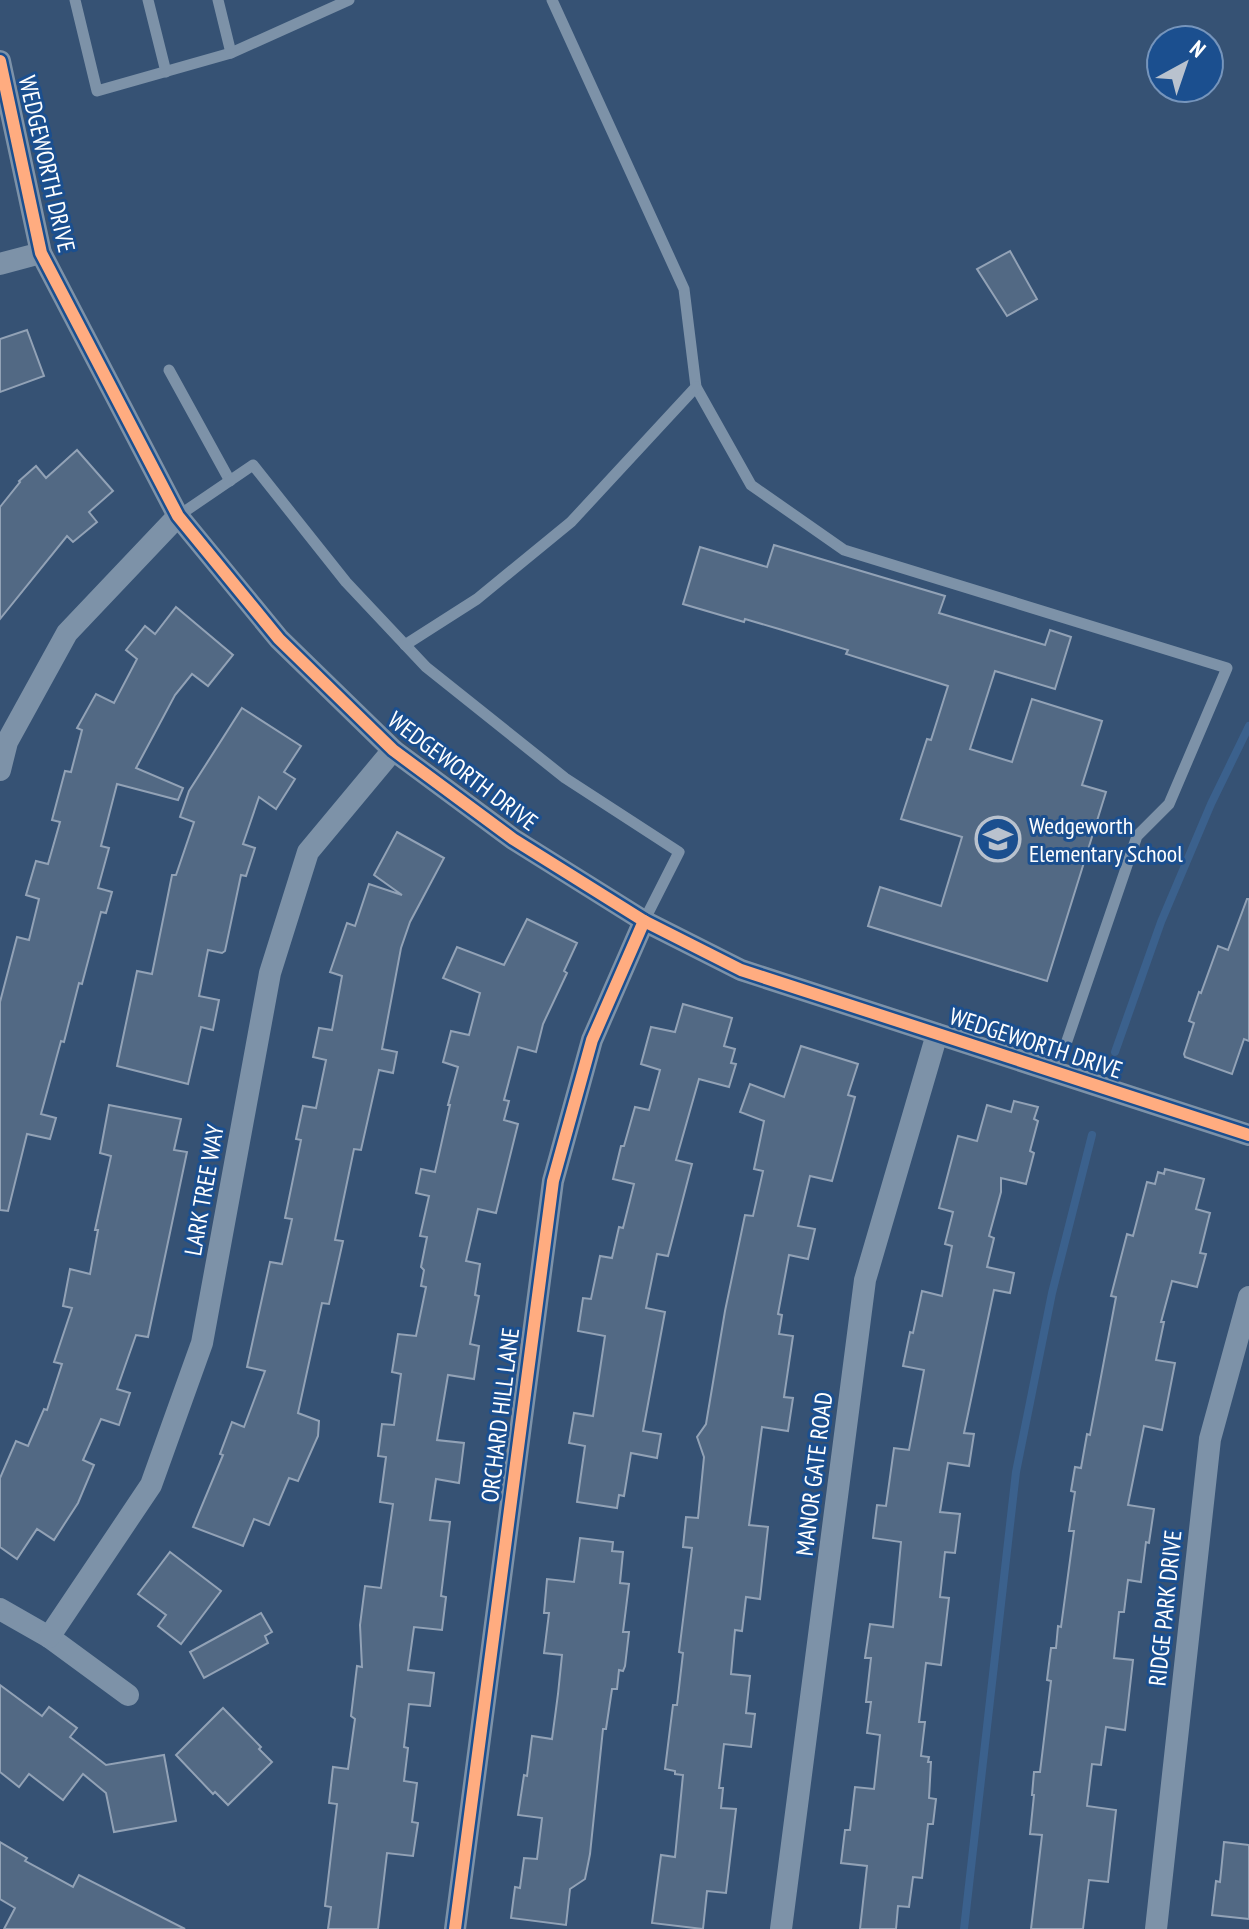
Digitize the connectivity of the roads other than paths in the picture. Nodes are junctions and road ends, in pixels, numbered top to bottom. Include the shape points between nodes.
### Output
1 (75, 0) edge
2 (148, 0) edge
3 (218, 0) edge
4 (349, 0) edge
5 (552, 0) edge
6 (231, 53) junction
7 (0, 61) edge
8 (166, 72) junction
9 (41, 253) junction
10 (0, 264) edge
11 (169, 370) dead end
12 (696, 387) junction
13 (230, 481) junction
14 (178, 516) junction
15 (405, 645) junction
16 (3, 741) edge
17 (393, 750) junction
18 (0, 770) edge
19 (644, 921) junction
20 (937, 1034) junction
21 (1056, 1073) junction
22 (1249, 1135) edge
23 (1249, 1297) edge
24 (0, 1609) edge
25 (49, 1637) junction
26 (128, 1695) dead end
27 (455, 1929) edge
28 (781, 1929) edge
29 (1156, 1929) edge

1 - 8 lane via 97,91
2 - 8 lane
3 - 6 lane
4 - 6 lane
5 - 12 lane via 684,289
6 - 8 lane
7 - 9 street, WEDGEWORTH DRIVE
9 - 10 street
9 - 14 street, WEDGEWORTH DRIVE
11 - 13 lane
12 - 15 lane via 571,522 477,599
12 - 21 lane via 751,485 844,550 1227,668 1169,804 1137,836
13 - 14 lane
13 - 15 lane via 253,465 346,582
14 - 16 street via 67,633
14 - 17 street, WEDGEWORTH DRIVE via 279,639
15 - 19 lane via 565,778 679,852
16 - 18 street
17 - 19 street, WEDGEWORTH DRIVE via 513,839
17 - 25 street, LARK TREE WAY via 308,852 270,973 202,1343 151,1485
19 - 20 street, WEDGEWORTH DRIVE via 741,970
19 - 27 street, ORCHARD HILL LANE via 592,1040 553,1181
20 - 21 street, WEDGEWORTH DRIVE
20 - 28 street, MANOR GATE ROAD via 865,1280
21 - 22 street, WEDGEWORTH DRIVE
23 - 29 street, RIDGE PARK DRIVE via 1210,1439
24 - 25 street
25 - 26 street

